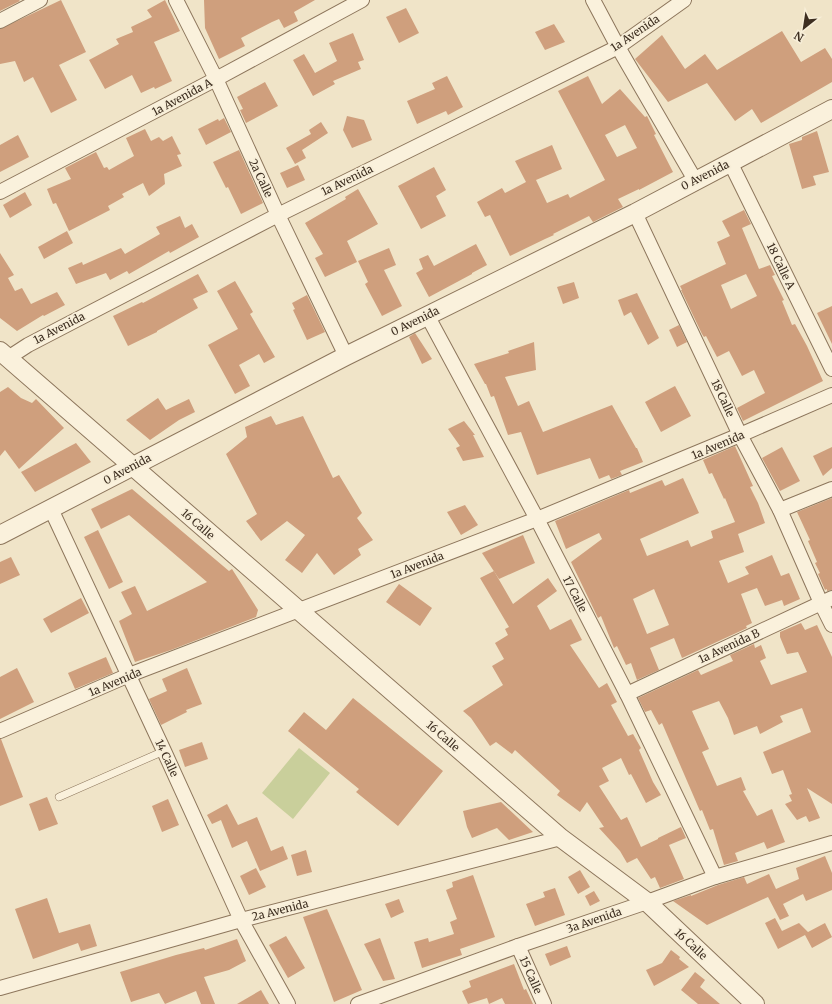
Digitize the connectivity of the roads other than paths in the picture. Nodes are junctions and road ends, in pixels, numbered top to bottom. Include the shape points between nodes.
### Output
1 (40, 0) edge
2 (176, 0) edge
3 (362, 0) edge
4 (593, 0) edge
5 (684, 0) edge
6 (0, 21) edge
7 (618, 47) junction
8 (216, 79) junction
9 (832, 109) edge
10 (730, 162) junction
11 (695, 180) junction
12 (0, 192) edge
13 (635, 213) junction
14 (278, 215) junction
15 (427, 315) junction
16 (4, 354) edge
17 (346, 356) junction
18 (832, 369) edge
19 (832, 395) edge
20 (740, 435) junction
21 (132, 466) junction
22 (832, 489) edge
23 (51, 509) junction
24 (780, 510) junction
25 (537, 519) junction
26 (0, 535) edge
27 (826, 601) edge
28 (298, 610) junction
29 (832, 625) edge
30 (129, 675) junction
31 (627, 694) junction
32 (0, 730) edge
33 (164, 750) junction
34 (59, 797) dead end
35 (561, 838) junction
36 (832, 843) edge
37 (715, 877) junction
38 (647, 902) junction
39 (241, 920) junction
40 (518, 946) junction
41 (0, 988) edge
42 (288, 1004) edge
43 (358, 1004) edge
44 (544, 1004) edge
45 (755, 1004) edge

1 - 6 street
2 - 8 street, 2a Calle
3 - 8 street, 1a Avenida A
4 - 7 street
5 - 7 street, 1a Avenida
7 - 11 street
7 - 14 street, 1a Avenida
8 - 12 street, 1a Avenida A
8 - 14 street, 2a Calle
9 - 10 street, 0 Avenida
10 - 11 street, 0 Avenida
10 - 18 street, 18 Calle A
11 - 13 street, 0 Avenida
13 - 15 street, 0 Avenida
13 - 20 street, 18 Calle
14 - 16 street, 1a Avenida via 28,345
14 - 17 street, 2a Calle
15 - 17 street, 0 Avenida
15 - 25 street, 17 Calle
16 - 21 street, 16 Calle
17 - 21 street, 0 Avenida
19 - 20 street, 1a Avenida
20 - 24 street, 18 Calle
20 - 25 street, 1a Avenida
21 - 23 street, 0 Avenida
21 - 28 street, 16 Calle
22 - 24 street
23 - 26 street, 0 Avenida
23 - 30 street, 14 Calle
24 - 27 street, 18 Calle
25 - 28 street, 1a Avenida
25 - 31 street, 17 Calle
27 - 29 street, 18 Calle
27 - 31 street, 1a Avenida B
28 - 30 street, 1a Avenida
28 - 35 street, 16 Calle
30 - 32 street, 1a Avenida
30 - 33 street, 14 Calle
31 - 37 street, 17 Calle
33 - 34 lane
33 - 39 street, 14 Calle
35 - 38 street, 16 Calle
35 - 39 street, 2a Avenida
36 - 37 street, 3a Avenida
37 - 38 street, 3a Avenida
38 - 40 street, 3a Avenida
38 - 45 street, 16 Calle
39 - 41 street, 2a Avenida
39 - 42 street, 14 Calle
40 - 43 street, 3a Avenida
40 - 44 street, 15 Calle

